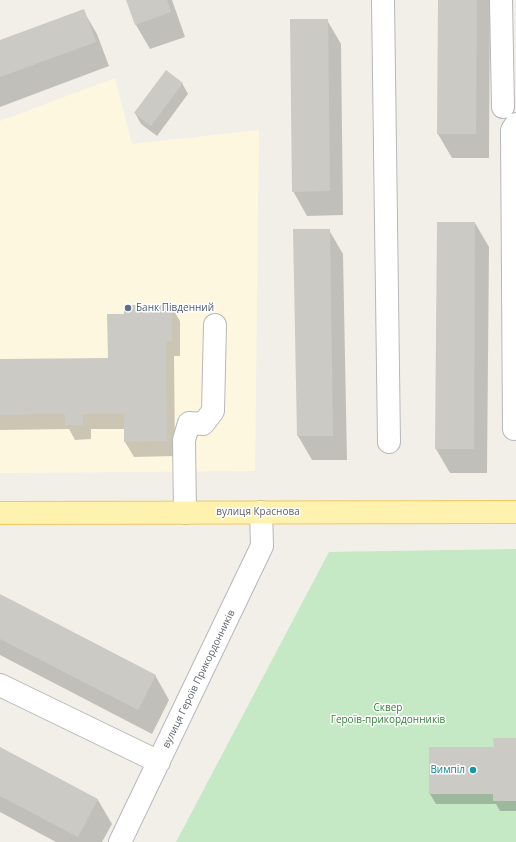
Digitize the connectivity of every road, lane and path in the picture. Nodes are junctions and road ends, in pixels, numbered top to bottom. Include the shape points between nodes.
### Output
1 (383, 0) edge
2 (502, 0) edge
3 (502, 107) dead end
4 (516, 124) edge
5 (514, 231) edge
6 (215, 325) dead end
7 (514, 429) dead end
8 (389, 442) dead end
9 (184, 512) junction
10 (261, 512) junction
11 (516, 512) edge
12 (0, 513) edge
13 (0, 685) edge
14 (158, 762) junction
15 (120, 842) edge

1 - 8 street
2 - 3 street
4 - 5 street via 512,130
5 - 7 street
6 - 9 street via 213,411 203,424 189,423 184,440
9 - 10 main road, вулиця Краснова
9 - 12 main road, вулиця Краснова
10 - 11 main road, вулиця Краснова
10 - 14 street, вулиця Героїв Прикордонників via 262,546
13 - 14 street
14 - 15 street, вулиця Героїв Прикордонників

